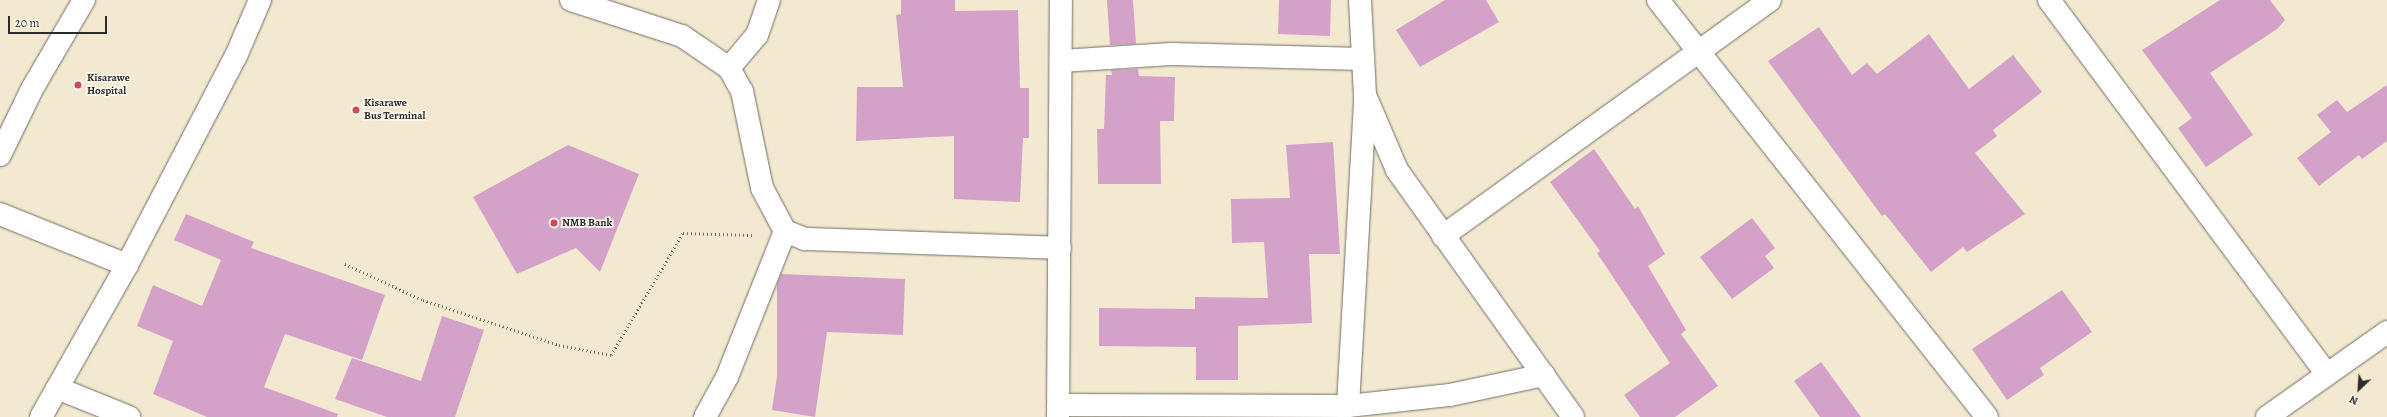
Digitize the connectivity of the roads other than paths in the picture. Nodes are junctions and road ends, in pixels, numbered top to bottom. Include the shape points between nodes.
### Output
1 (84, 0) edge
2 (260, 0) edge
3 (571, 0) edge
4 (769, 0) edge
5 (1061, 0) edge
6 (1360, 0) edge
7 (1658, 0) edge
8 (1770, 0) edge
9 (2049, 0) edge
10 (1697, 52) junction
11 (1362, 59) junction
12 (1061, 61) junction
13 (729, 68) junction
14 (1366, 95) junction
15 (0, 155) edge
16 (0, 214) edge
17 (784, 233) junction
18 (1443, 236) junction
19 (1060, 248) junction
20 (127, 265) junction
21 (2387, 332) edge
22 (2327, 374) junction
23 (1544, 375) junction
24 (57, 388) junction
25 (1348, 406) junction
26 (1059, 411) edge
27 (1313, 412) edge
28 (41, 417) edge
29 (129, 417) edge
30 (705, 417) edge
31 (1573, 417) edge
32 (1987, 417) edge
33 (2267, 417) edge

1 - 15 street via 32,89
2 - 20 street via 236,56
3 - 13 street via 682,36
4 - 13 street via 757,35
5 - 12 street
6 - 11 street
7 - 10 street
8 - 10 street
9 - 22 street
10 - 18 street
10 - 32 street
11 - 12 street via 1171,54
11 - 14 street
12 - 19 street
13 - 17 street via 742,91 762,188
14 - 18 street via 1397,170
14 - 25 street
16 - 20 street
17 - 19 street via 805,239
17 - 30 street via 727,377
18 - 23 street
19 - 26 street
20 - 24 street
21 - 22 street
22 - 33 street
23 - 25 street via 1450,395
23 - 31 street
24 - 28 street
24 - 29 street
25 - 27 street
26 - 27 street

